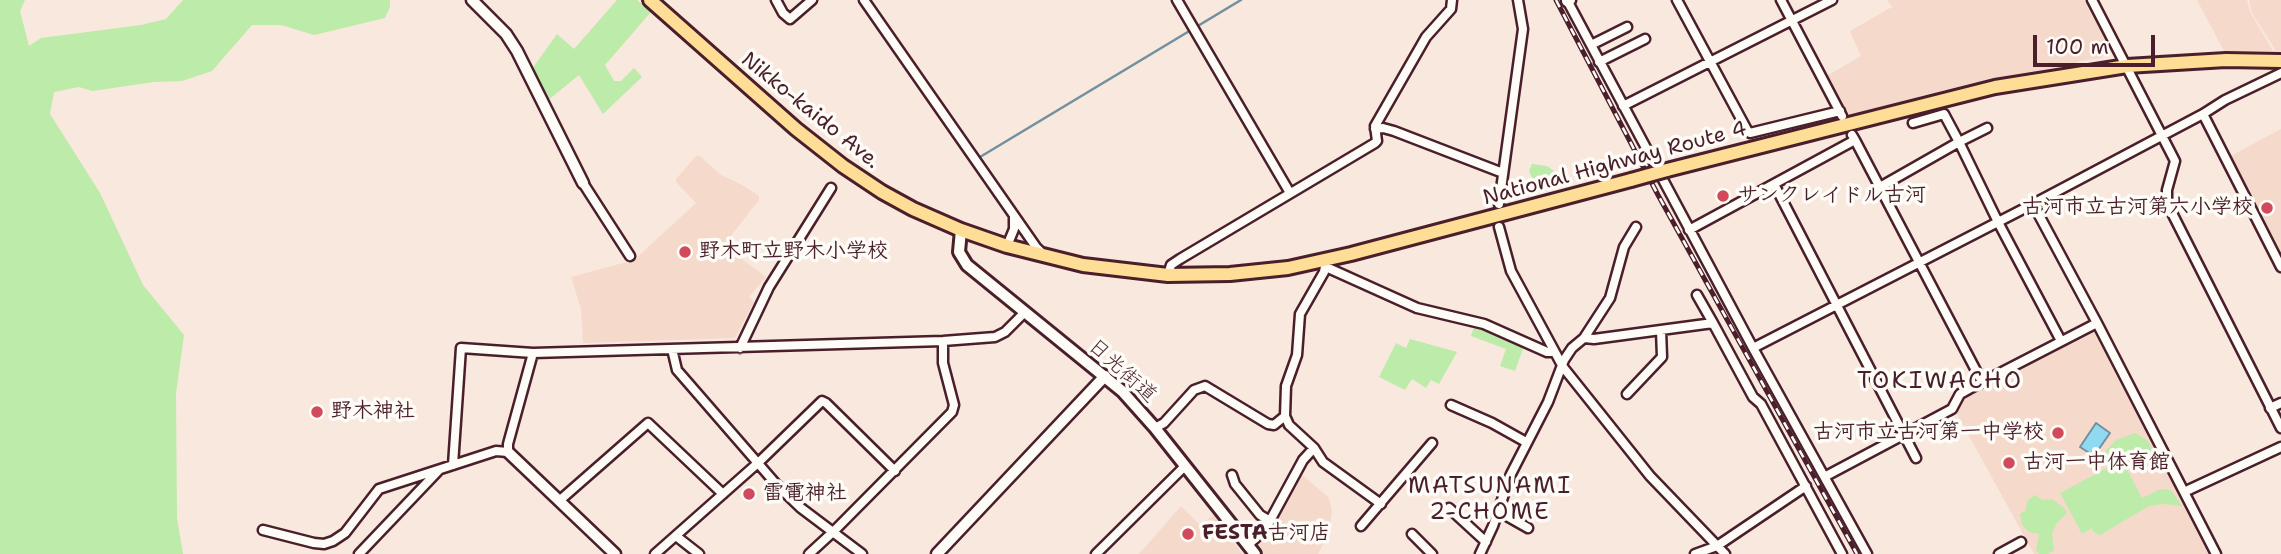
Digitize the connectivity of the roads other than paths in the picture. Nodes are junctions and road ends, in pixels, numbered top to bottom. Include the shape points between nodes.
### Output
1 (472, 0) edge
2 (650, 0) edge
3 (776, 0) edge
4 (811, 0) edge
5 (864, 0) edge
6 (1177, 0) edge
7 (1452, 0) edge
8 (1518, 0) edge
9 (1568, 0) edge
10 (1677, 0) edge
11 (1781, 0) edge
12 (1832, 0) edge
13 (2092, 0) edge
14 (1791, 21) junction
15 (1627, 27) dead end
16 (1645, 39) dead end
17 (1591, 45) junction
18 (2281, 61) edge
19 (1599, 62) junction
20 (1710, 62) junction
21 (2127, 66) junction
22 (2281, 73) edge
23 (1623, 106) junction
24 (2203, 114) junction
25 (1913, 123) dead end
26 (1987, 128) dead end
27 (1375, 129) junction
28 (2161, 136) junction
29 (1959, 142) junction
30 (1503, 173) junction
31 (583, 183) joint
32 (1774, 184) junction
33 (1880, 187) junction
34 (831, 188) dead end
35 (1290, 193) junction
36 (1499, 204) dead end
37 (2033, 204) junction
38 (1014, 216) junction
39 (1997, 222) junction
40 (1499, 227) dead end
41 (1636, 227) dead end
42 (961, 230) junction
43 (1689, 230) junction
44 (1007, 246) junction
45 (630, 256) dead end
46 (1045, 256) junction
47 (1918, 263) junction
48 (1326, 264) junction
49 (2281, 267) edge
50 (1168, 275) junction
51 (1697, 295) dead end
52 (1838, 304) junction
53 (1025, 312) junction
54 (1713, 323) junction
55 (2097, 323) junction
56 (1661, 330) junction
57 (1584, 338) junction
58 (943, 341) junction
59 (2061, 341) junction
60 (740, 348) junction
61 (1753, 348) junction
62 (672, 349) junction
63 (1553, 352) junction
64 (533, 353) junction
65 (1563, 367) junction
66 (1105, 376) junction
67 (1982, 382) junction
68 (1627, 394) dead end
69 (2281, 402) edge
70 (1451, 405) dead end
71 (2270, 408) junction
72 (1285, 416) junction
73 (1155, 428) junction
74 (2281, 428) edge
75 (1904, 434) junction
76 (1526, 442) junction
77 (1432, 443) dead end
78 (2281, 447) edge
79 (1314, 448) junction
80 (508, 452) junction
81 (1916, 458) dead end
82 (758, 462) junction
83 (453, 465) junction
84 (1185, 466) junction
85 (440, 469) junction
86 (894, 471) junction
87 (1232, 475) dead end
88 (1826, 476) junction
89 (1806, 486) junction
90 (2184, 492) junction
91 (723, 494) junction
92 (559, 502) junction
93 (1381, 504) junction
94 (1449, 508) dead end
95 (1498, 511) junction
96 (1270, 522) junction
97 (1361, 526) dead end
98 (1528, 528) dead end
99 (263, 530) dead end
100 (834, 531) junction
101 (1412, 534) dead end
102 (676, 536) junction
103 (1486, 542) junction
104 (2021, 542) dead end
105 (1717, 546) junction
106 (1252, 550) edge
107 (359, 554) edge
108 (615, 554) edge
109 (655, 554) edge
110 (699, 554) edge
111 (809, 554) edge
112 (862, 554) edge
113 (937, 554) edge
114 (1096, 554) edge
115 (1432, 554) edge
116 (1479, 554) edge
117 (1695, 554) edge
118 (1725, 554) edge
119 (1842, 554) edge
120 (1867, 554) edge
121 (1998, 554) edge
122 (2216, 554) edge

1 - 31 street via 517,51
2 - 42 highway, Nikko-kaido Ave. via 843,166 901,203
3 - 4 street via 790,19
5 - 38 street
6 - 35 street
7 - 27 street via 1451,9 1426,37
8 - 30 street via 1524,29
9 - 17 street
10 - 20 street
11 - 14 street
12 - 14 street
13 - 21 street
14 - 20 street
14 - 20 street via 1841,114 1750,133
15 - 17 street
16 - 19 street
17 - 19 street
18 - 21 highway, National Highway Route 4
19 - 23 street
20 - 23 street
21 - 28 street
21 - 48 highway, National Highway Route 4, bridge via 1995,88 1667,170
22 - 24 street
23 - 43 street
24 - 28 street
24 - 49 street
25 - 29 street via 1944,114
26 - 29 street
27 - 30 street via 1394,131
27 - 35 street via 1375,143
28 - 37 street
28 - 71 street via 2175,161 2167,199 2170,209
29 - 33 street
29 - 39 street
30 - 36 street
31 - 45 street
32 - 33 street via 1853,138
32 - 43 street
32 - 52 street
33 - 47 street
34 - 60 street via 769,287
35 - 50 street via 1171,265
37 - 39 street
37 - 55 street
38 - 44 street
38 - 46 street
39 - 47 street
39 - 59 street
40 - 63 street via 1511,271
41 - 57 street via 1624,247 1610,298
42 - 44 highway, National Highway Route 4
42 - 53 main road, 日光街道 via 960,252 967,265
43 - 61 street
44 - 46 highway, National Highway Route 4
46 - 50 highway, National Highway Route 4
47 - 52 street
47 - 67 street
48 - 50 highway, National Highway Route 4
48 - 63 street via 1332,272 1417,307 1484,324
48 - 72 street via 1300,314
51 - 54 street
52 - 61 street
52 - 75 street
53 - 58 street via 995,337
53 - 66 main road, 日光街道
54 - 56 street
54 - 89 street
55 - 59 street
55 - 90 street
56 - 57 street
56 - 68 street via 1662,357
57 - 65 street via 1567,355
58 - 60 street
58 - 86 street via 943,363 954,404 951,412
59 - 67 street
60 - 62 street
61 - 88 street
62 - 64 street
62 - 82 street via 677,370
63 - 65 street
64 - 80 street
64 - 83 street via 461,348
65 - 76 street
65 - 105 street via 1650,476
66 - 73 main road, 日光街道
66 - 113 street
67 - 75 street via 1960,394 1952,409
69 - 71 street
70 - 76 street
71 - 74 street
72 - 73 street via 1268,424 1205,386 1194,390
72 - 79 street
73 - 84 main road, 日光街道
75 - 81 street
75 - 88 street
76 - 95 street
77 - 93 street
78 - 90 street
79 - 93 street via 1323,462
79 - 96 street
80 - 83 street via 496,451
80 - 92 street
82 - 86 street via 822,401
82 - 91 street
82 - 100 street via 801,508
83 - 85 street
84 - 106 main road, 日光街道
84 - 114 street
85 - 99 street via 379,489 345,533 333,541 314,543
85 - 107 street
86 - 100 street
87 - 96 street
88 - 120 street
89 - 105 street
89 - 119 street
90 - 122 street
91 - 92 street via 648,423
91 - 102 street
92 - 108 street
93 - 97 street
94 - 103 street
95 - 98 street
95 - 103 street
96 - 106 street
100 - 111 street
100 - 112 street
101 - 115 street
102 - 109 street
102 - 110 street
103 - 116 street
104 - 121 street
105 - 117 street
105 - 118 street

